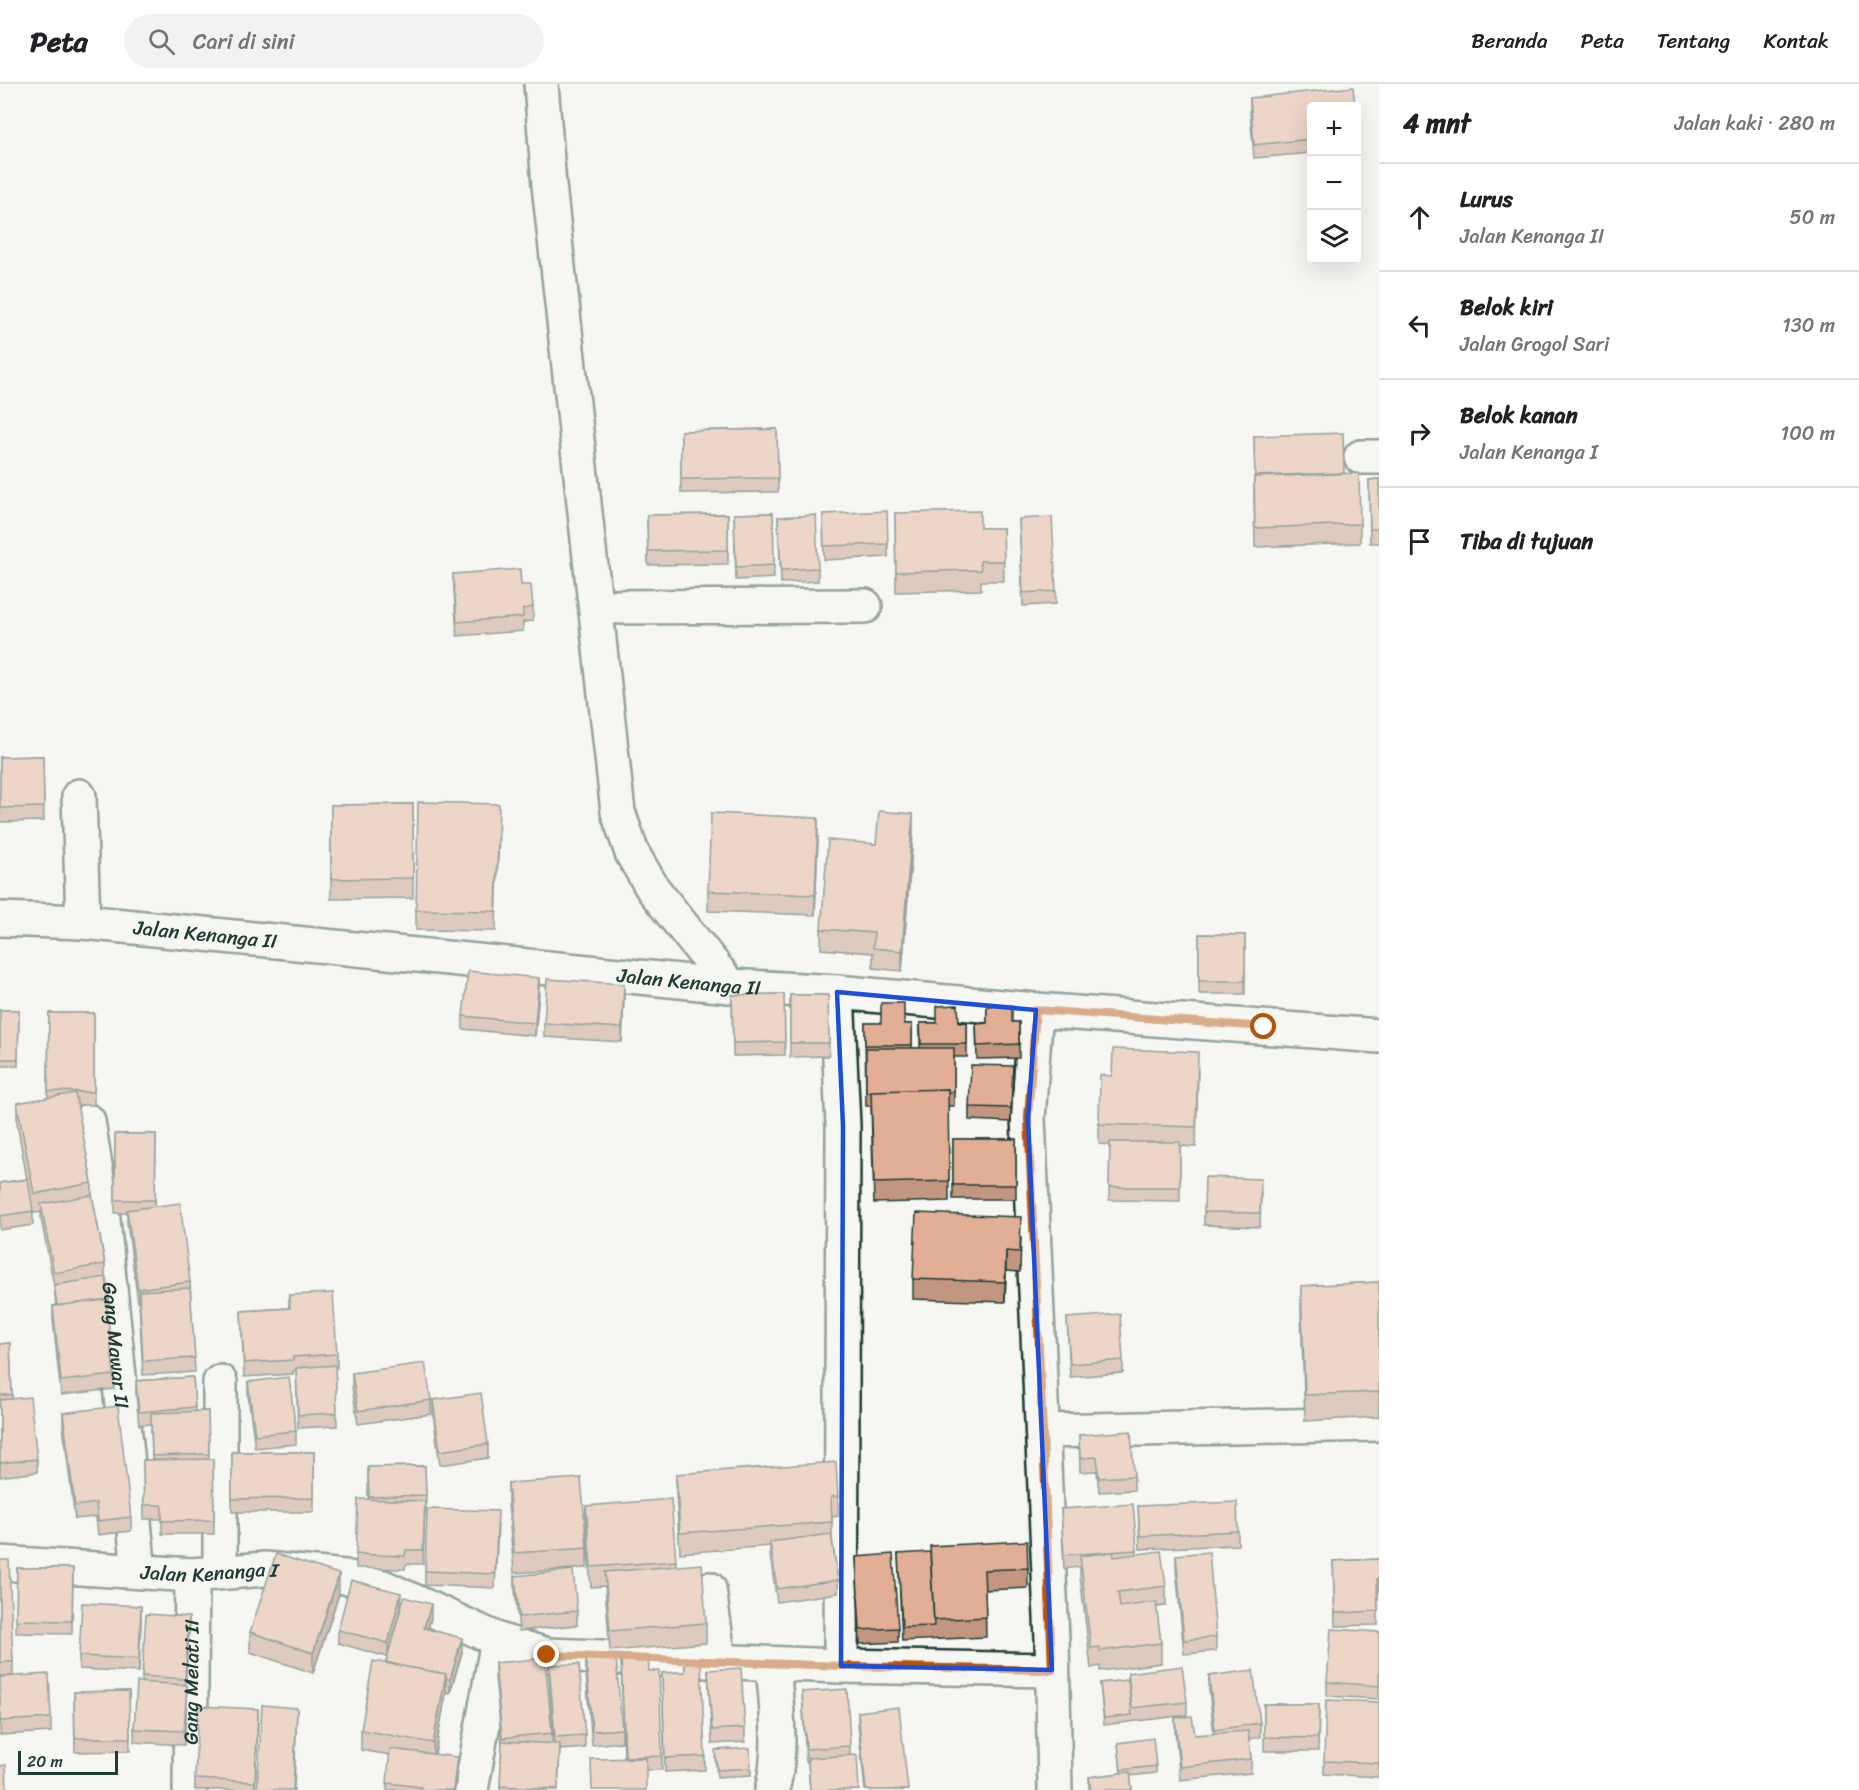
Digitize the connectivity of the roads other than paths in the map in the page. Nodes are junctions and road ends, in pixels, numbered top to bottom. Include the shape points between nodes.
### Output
1 (541, 84) edge
2 (865, 606) dead end
3 (596, 607) junction
4 (79, 796) dead end
5 (0, 919) edge
6 (83, 922) junction
7 (730, 986) junction
8 (837, 992) junction
9 (1036, 1010) junction
10 (1379, 1036) edge
11 (88, 1121) dead end
12 (220, 1382) dead end
13 (1379, 1424) edge
14 (1043, 1431) junction
15 (0, 1563) edge
16 (139, 1571) junction
17 (206, 1574) junction
18 (709, 1589) dead end
19 (498, 1640) junction
20 (719, 1661) junction
21 (772, 1664) junction
22 (841, 1666) junction
23 (1052, 1670) junction
24 (190, 1790) edge
25 (471, 1790) edge
26 (772, 1790) edge
27 (1055, 1790) edge

1 - 3 street
2 - 3 street
3 - 7 street via 618,812 632,853 653,889
4 - 6 street
5 - 6 street, Jalan Kenanga II
6 - 7 street, Jalan Kenanga II
7 - 8 street, Jalan Kenanga II
8 - 9 street, Jalan Kenanga II
8 - 22 street via 843,1126
9 - 10 street, Jalan Kenanga II
9 - 14 street via 1028,1118
11 - 16 street, Gang Mawar II via 102,1210
12 - 17 street, Gang Melati II
13 - 14 street
14 - 23 street
15 - 16 street, Jalan Kenanga I
16 - 17 street, Jalan Kenanga I
17 - 19 street, Jalan Kenanga I via 265,1569 345,1576 383,1587
17 - 24 street, Gang Melati II
18 - 20 street
19 - 20 street, Jalan Kenanga I via 547,1655
19 - 25 street
20 - 21 street, Jalan Kenanga I
21 - 22 street, Jalan Kenanga I
21 - 26 street via 776,1773
22 - 23 street, Jalan Kenanga I
23 - 27 street

